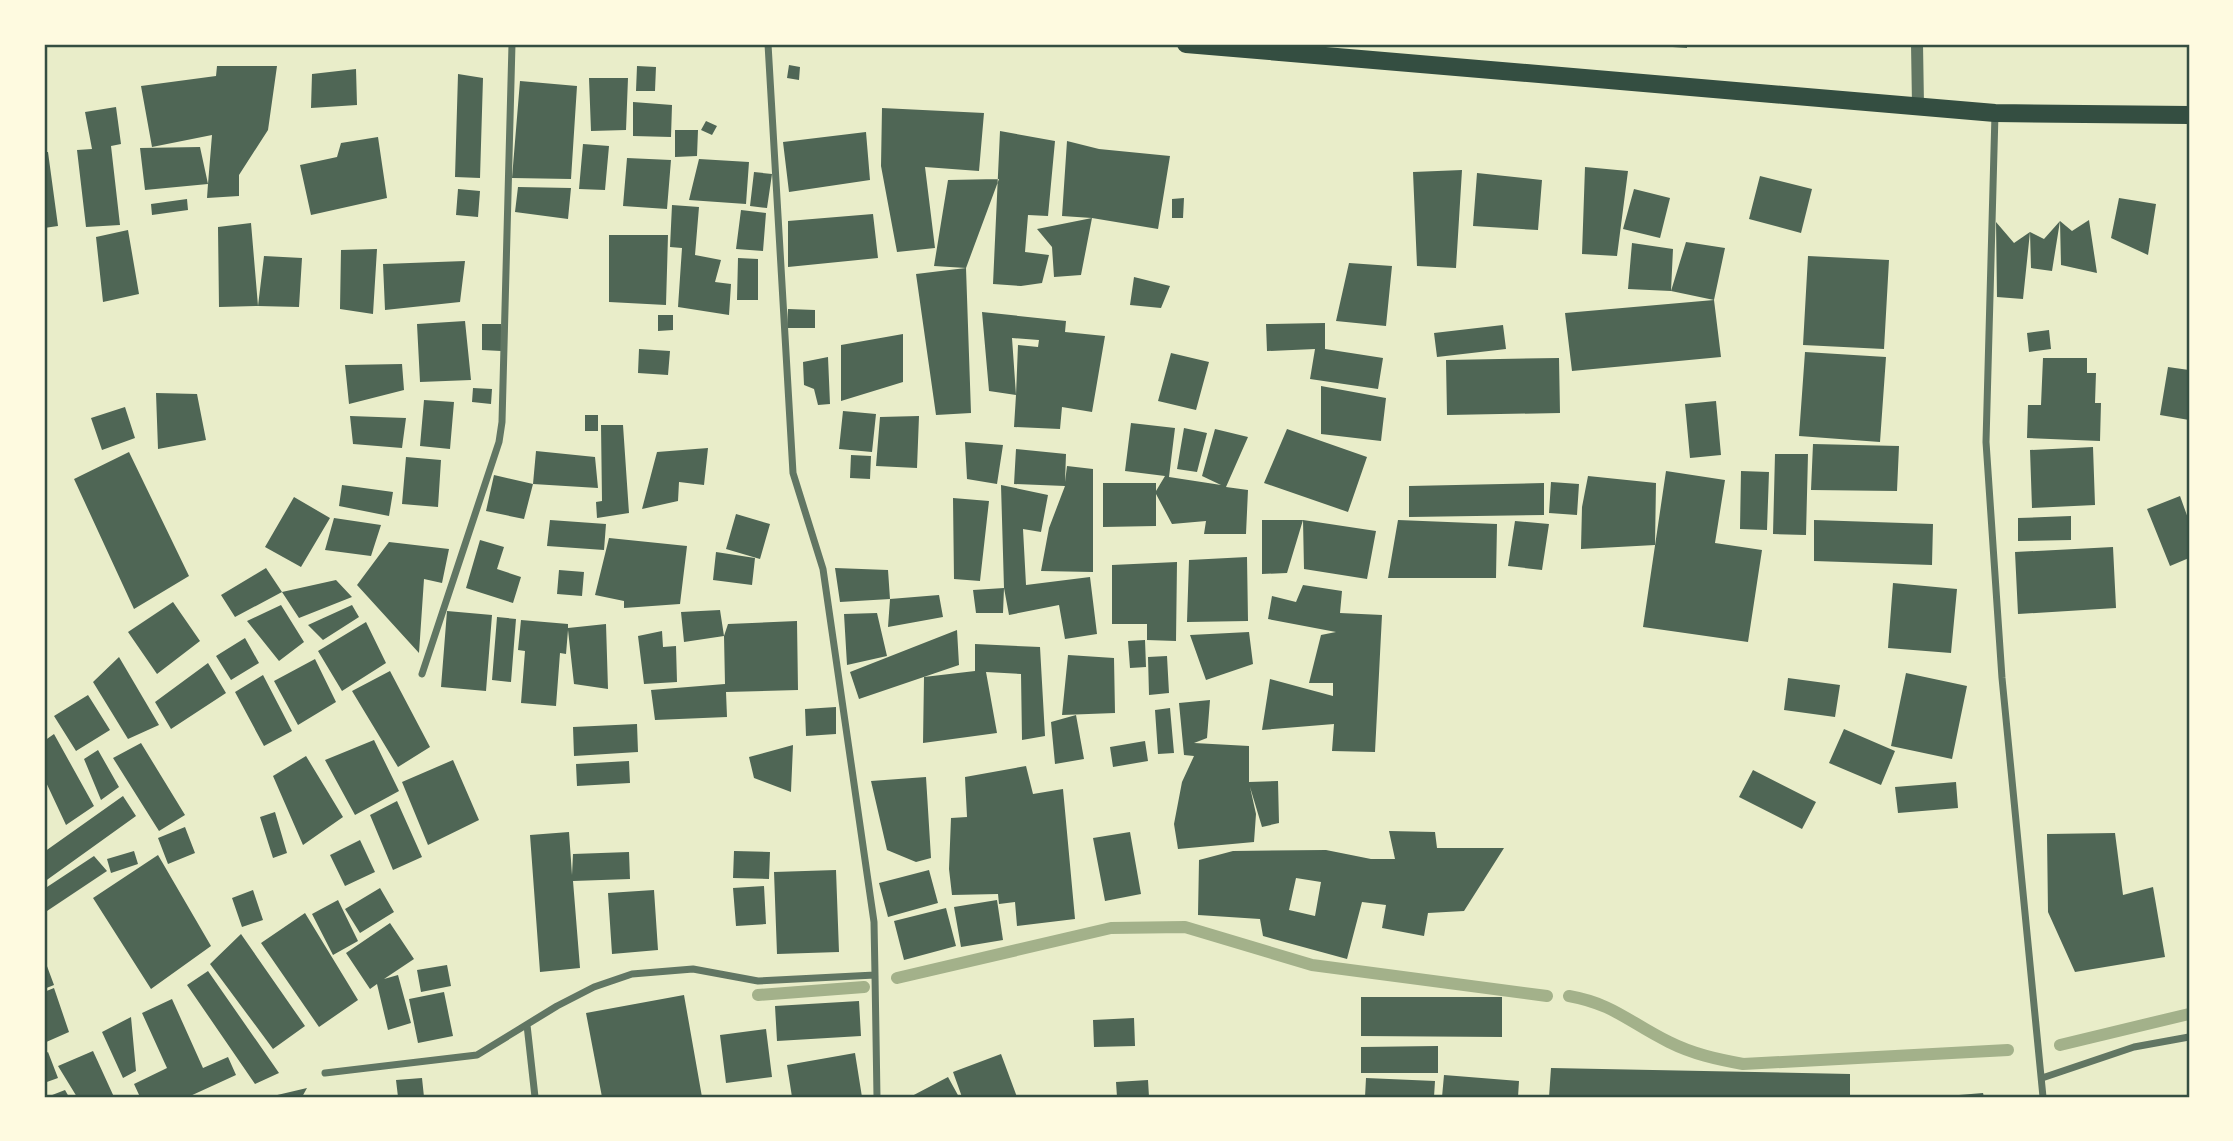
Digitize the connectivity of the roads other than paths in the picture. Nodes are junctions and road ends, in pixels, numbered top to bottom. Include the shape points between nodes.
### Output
1 (512, 44) edge
2 (768, 44) edge
3 (1186, 44) edge
4 (1917, 44) edge
5 (1918, 105) junction
6 (1995, 113) junction
7 (2189, 116) edge
8 (422, 674) dead end
9 (876, 975) junction
10 (527, 1024) junction
11 (2189, 1037) edge
12 (326, 1073) dead end
13 (2042, 1078) junction
14 (535, 1097) edge
15 (877, 1097) edge
16 (2043, 1097) edge

1 - 8 street via 502,422
2 - 9 street via 793,473 822,569 874,922
3 - 5 main road
4 - 5 street
5 - 6 main road
6 - 7 main road
6 - 13 street via 1986,442 2002,678
9 - 10 street via 758,981 693,970 632,974 594,987
9 - 15 street
10 - 12 street via 477,1055
10 - 14 street
11 - 13 street via 2134,1047
13 - 16 street

